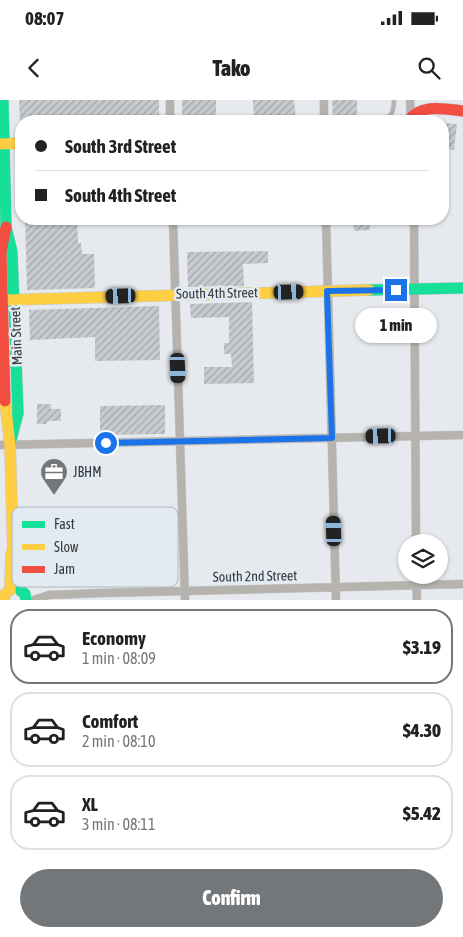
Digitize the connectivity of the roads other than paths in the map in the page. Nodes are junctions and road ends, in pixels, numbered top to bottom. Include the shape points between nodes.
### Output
1 (3, 100) edge
2 (170, 100) edge
3 (324, 100) edge
4 (394, 100) edge
5 (410, 100) edge
6 (463, 110) edge
7 (170, 115) edge
8 (324, 115) edge
9 (391, 115) edge
10 (410, 115) edge
11 (418, 115) edge
12 (2, 143) edge
13 (15, 143) edge
14 (173, 225) edge
15 (326, 225) edge
16 (414, 225) edge
17 (6, 227) junction
18 (463, 288) edge
19 (413, 290) junction
20 (327, 291) junction
21 (175, 294) junction
22 (15, 299) junction
23 (1, 300) edge
24 (463, 435) edge
25 (414, 436) junction
26 (332, 438) junction
27 (181, 441) junction
28 (5, 445) edge
29 (416, 534) edge
30 (12, 536) edge
31 (463, 584) edge
32 (416, 585) junction
33 (336, 587) junction
34 (185, 590) junction
35 (16, 595) edge
36 (185, 600) edge
37 (336, 600) edge
38 (417, 600) edge

1 - 12 main road, Main Street
2 - 7 street
3 - 8 street
4 - 9 lane
5 - 10 street
6 - 11 main road via 431,107
12 - 13 main road
12 - 17 main road, Main Street
14 - 21 street
15 - 20 street
16 - 19 street
17 - 22 main road, Main Street via 12,252
17 - 23 main road, Main Street via 0,252
18 - 19 main road, South 4th Street
19 - 20 main road, South 4th Street
19 - 25 street
20 - 21 main road, South 4th Street
20 - 26 street
21 - 22 main road, South 4th Street
21 - 27 street
22 - 23 main road, South 4th Street
22 - 28 main road, Main Street via 18,413
23 - 28 main road, Main Street
24 - 25 street
25 - 26 street
25 - 29 street
26 - 27 street
26 - 33 street
27 - 28 street
27 - 34 street
28 - 30 main road, Main Street
31 - 32 street, South 2nd Street
32 - 33 street, South 2nd Street
32 - 38 street
33 - 34 street, South 2nd Street
33 - 37 street
34 - 35 street, South 2nd Street
34 - 36 street

